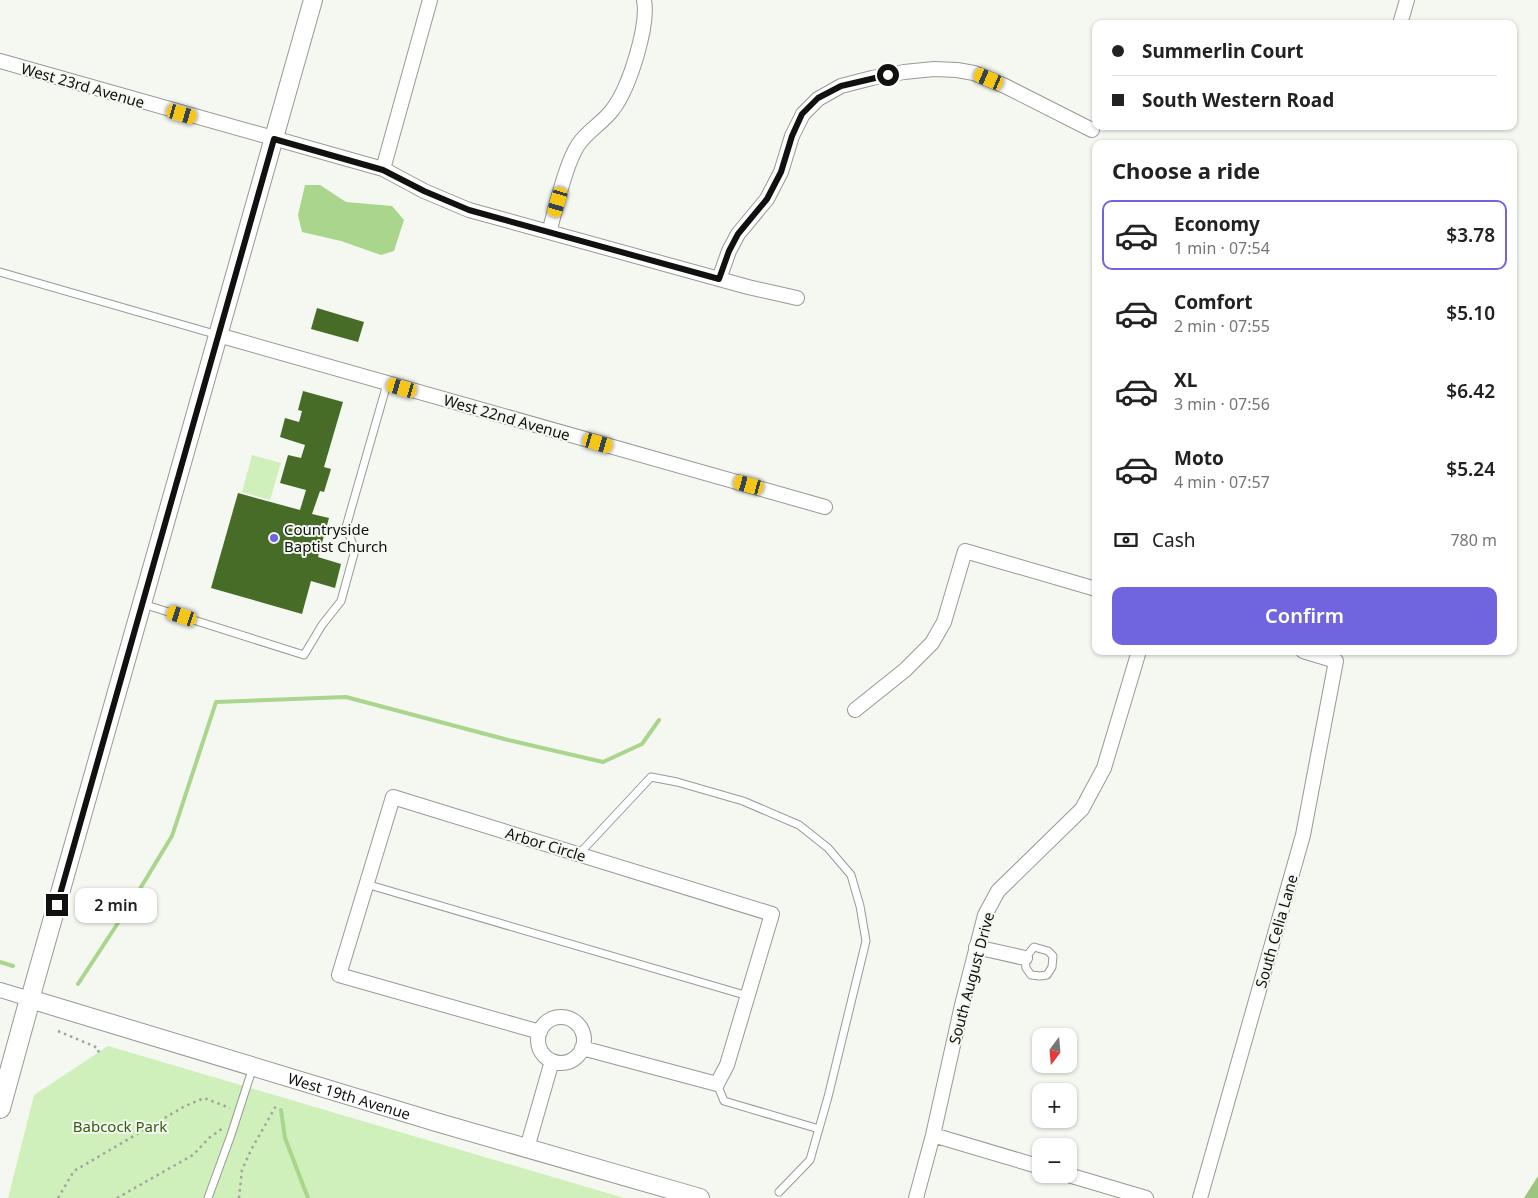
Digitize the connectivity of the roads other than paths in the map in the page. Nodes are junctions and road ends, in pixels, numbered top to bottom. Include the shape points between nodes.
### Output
1 (313, 0) edge
2 (430, 0) edge
3 (644, 0) edge
4 (1404, 1) edge
5 (1401, 20) edge
6 (0, 62) edge
7 (1092, 130) dead end
8 (274, 139) junction
9 (383, 170) junction
10 (549, 232) junction
11 (0, 272) edge
12 (719, 279) junction
13 (797, 298) dead end
14 (218, 335) junction
15 (387, 384) junction
16 (825, 507) dead end
17 (1092, 588) edge
18 (142, 604) junction
19 (1138, 655) edge
20 (1316, 655) edge
21 (855, 710) dead end
22 (579, 854) junction
23 (366, 884) junction
24 (976, 948) junction
25 (1025, 958) junction
26 (0, 990) edge
27 (748, 996) junction
28 (30, 999) junction
29 (540, 1032) junction
30 (582, 1048) junction
31 (552, 1061) junction
32 (253, 1067) junction
33 (717, 1084) junction
34 (0, 1108) edge
35 (819, 1129) junction
36 (933, 1134) junction
37 (527, 1148) junction
38 (1032, 1164) edge
39 (1077, 1178) edge
40 (779, 1192) dead end
41 (208, 1198) edge
42 (700, 1198) edge
43 (916, 1198) edge
44 (1146, 1198) edge
45 (1200, 1198) edge

1 - 8 street
2 - 9 street
3 - 10 street via 642,35 627,84 613,110 577,146
4 - 5 street
6 - 8 street, West 23rd Avenue
7 - 12 street via 1005,86 974,73 957,70 904,72 841,86 818,98 802,114 781,172 767,199 738,234
8 - 9 street, West 23rd Avenue
8 - 14 street
9 - 10 street, West 23rd Avenue via 469,210
10 - 12 street, West 23rd Avenue
11 - 14 lane
12 - 13 street, West 23rd Avenue
14 - 15 street, West 22nd Avenue
14 - 18 street
15 - 16 street, West 22nd Avenue
15 - 18 lane via 346,527 355,550 341,601 304,655
17 - 21 street via 965,551 944,622 932,643 905,670
18 - 28 street
19 - 24 street, South August Drive via 1104,768 1082,809 998,891 985,916
20 - 45 street, South Celia Lane via 1336,661 1303,835
22 - 23 street, Arbor Circle via 394,797
22 - 27 street, Arbor Circle via 772,914
22 - 35 lane via 651,777 743,801 798,825 828,848 851,875 866,941
23 - 27 lane
23 - 29 street, Arbor Circle via 338,975
24 - 25 street
24 - 36 street, South August Drive
25 - 25 lane via 1031,975 1047,975 1052,967 1053,956 1043,949 1034,948
26 - 28 street, West 19th Avenue
27 - 33 street, Arbor Circle via 727,1065
28 - 32 street, West 19th Avenue
28 - 34 main road
29 - 30 street via 554,1018 569,1019 580,1027 584,1041
29 - 31 street via 539,1046
30 - 31 street via 573,1059 559,1063
30 - 33 street
31 - 37 street
32 - 37 street, West 19th Avenue
32 - 41 lane
33 - 35 lane via 724,1101
35 - 40 lane via 810,1160
36 - 38 street
36 - 43 street, South August Drive
37 - 42 street, West 19th Avenue
39 - 44 street

